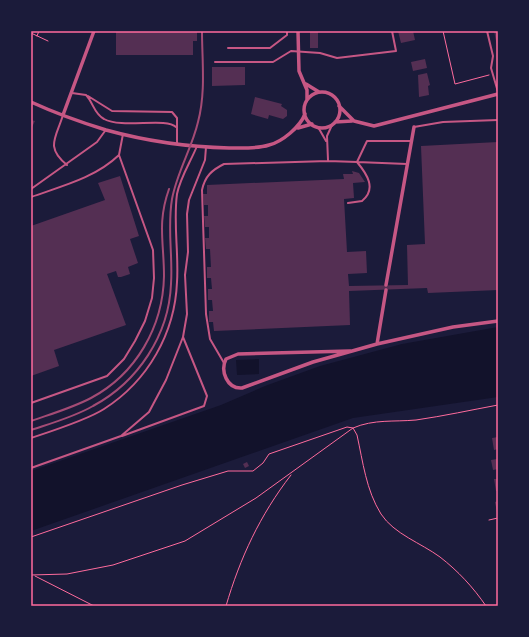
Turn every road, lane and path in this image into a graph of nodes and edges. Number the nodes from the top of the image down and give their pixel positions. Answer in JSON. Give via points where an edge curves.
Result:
{"nodes":[{"id":1,"x":32,"y":31,"type":"edge"},
{"id":2,"x":39,"y":31,"type":"edge"},
{"id":3,"x":94,"y":31,"type":"edge"},
{"id":4,"x":287,"y":31,"type":"edge"},
{"id":5,"x":298,"y":31,"type":"edge"},
{"id":6,"x":392,"y":31,"type":"edge"},
{"id":7,"x":443,"y":31,"type":"edge"},
{"id":8,"x":487,"y":31,"type":"edge"},
{"id":9,"x":31,"y":33,"type":"edge"},
{"id":10,"x":37,"y":36,"type":"junction"},
{"id":11,"x":48,"y":41,"type":"dead end"},
{"id":12,"x":228,"y":48,"type":"dead end"},
{"id":13,"x":299,"y":51,"type":"junction"},
{"id":14,"x":215,"y":62,"type":"dead end"},
{"id":15,"x":493,"y":74,"type":"junction"},
{"id":16,"x":304,"y":83,"type":"junction"},
{"id":17,"x":320,"y":92,"type":"junction"},
{"id":18,"x":498,"y":93,"type":"edge"},
{"id":19,"x":71,"y":94,"type":"junction"},
{"id":20,"x":88,"y":96,"type":"junction"},
{"id":21,"x":307,"y":101,"type":"junction"},
{"id":22,"x":31,"y":102,"type":"edge"},
{"id":23,"x":339,"y":106,"type":"junction"},
{"id":24,"x":305,"y":114,"type":"junction"},
{"id":25,"x":63,"y":115,"type":"junction"},
{"id":26,"x":498,"y":120,"type":"edge"},
{"id":27,"x":354,"y":121,"type":"junction"},
{"id":28,"x":333,"y":123,"type":"junction"},
{"id":29,"x":312,"y":124,"type":"junction"},
{"id":30,"x":318,"y":127,"type":"junction"},
{"id":31,"x":414,"y":127,"type":"joint"},
{"id":32,"x":177,"y":129,"type":"junction"},
{"id":33,"x":106,"y":130,"type":"junction"},
{"id":34,"x":293,"y":130,"type":"junction"},
{"id":35,"x":123,"y":134,"type":"junction"},
{"id":36,"x":411,"y":141,"type":"junction"},
{"id":37,"x":327,"y":142,"type":"junction"},
{"id":38,"x":177,"y":144,"type":"junction"},
{"id":39,"x":197,"y":146,"type":"junction"},
{"id":40,"x":206,"y":147,"type":"junction"},
{"id":41,"x":119,"y":155,"type":"junction"},
{"id":42,"x":328,"y":161,"type":"junction"},
{"id":43,"x":357,"y":162,"type":"junction"},
{"id":44,"x":407,"y":164,"type":"junction"},
{"id":45,"x":66,"y":165,"type":"junction"},
{"id":46,"x":31,"y":189,"type":"edge"},
{"id":47,"x":31,"y":197,"type":"edge"},
{"id":48,"x":348,"y":203,"type":"dead end"},
{"id":49,"x":386,"y":285,"type":"dead end"},
{"id":50,"x":386,"y":290,"type":"dead end"},
{"id":51,"x":498,"y":321,"type":"edge"},
{"id":52,"x":183,"y":337,"type":"junction"},
{"id":53,"x":377,"y":344,"type":"junction"},
{"id":54,"x":350,"y":351,"type":"junction"},
{"id":55,"x":224,"y":363,"type":"junction"},
{"id":56,"x":31,"y":403,"type":"edge"},
{"id":57,"x":498,"y":405,"type":"edge"},
{"id":58,"x":353,"y":428,"type":"junction"},
{"id":59,"x":121,"y":436,"type":"junction"},
{"id":60,"x":31,"y":438,"type":"edge"},
{"id":61,"x":31,"y":468,"type":"edge"},
{"id":62,"x":292,"y":473,"type":"junction"},
{"id":63,"x":498,"y":518,"type":"edge"},
{"id":64,"x":489,"y":520,"type":"dead end"},
{"id":65,"x":31,"y":537,"type":"edge"},
{"id":66,"x":31,"y":575,"type":"edge"},
{"id":67,"x":34,"y":576,"type":"junction"},
{"id":68,"x":94,"y":606,"type":"edge"},
{"id":69,"x":226,"y":606,"type":"edge"},
{"id":70,"x":486,"y":606,"type":"edge"}],
"edges":[{"from":1,"to":9,"type":"path"},
{"from":2,"to":10,"type":"path"},
{"from":3,"to":19,"type":"street"},
{"from":4,"to":12,"type":"lane","via":[[287,35],[270,48]]},
{"from":5,"to":13,"type":"street"},
{"from":6,"to":13,"type":"lane","via":[[396,51],[337,58]]},
{"from":7,"to":15,"type":"path","via":[[455,84]]},
{"from":8,"to":15,"type":"lane","via":[[493,56]]},
{"from":9,"to":10,"type":"path"},
{"from":10,"to":11,"type":"path"},
{"from":13,"to":14,"type":"lane","via":[[291,51],[273,62]]},
{"from":13,"to":16,"type":"street","via":[[299,71]]},
{"from":15,"to":18,"type":"lane"},
{"from":16,"to":17,"type":"street"},
{"from":16,"to":21,"type":"street"},
{"from":17,"to":21,"type":"street"},
{"from":17,"to":23,"type":"street","via":[[332,96]]},
{"from":18,"to":27,"type":"street","via":[[374,126]]},
{"from":19,"to":20,"type":"lane","via":[[82,93]]},
{"from":19,"to":25,"type":"street"},
{"from":20,"to":32,"type":"lane","via":[[98,114],[106,120],[125,124],[170,124]]},
{"from":20,"to":32,"type":"lane","via":[[112,111],[172,112],[177,118]]},
{"from":21,"to":24,"type":"street"},
{"from":22,"to":25,"type":"street"},
{"from":23,"to":27,"type":"street"},
{"from":23,"to":28,"type":"street","via":[[339,115]]},
{"from":24,"to":29,"type":"street"},
{"from":24,"to":34,"type":"street","via":[[301,123]]},
{"from":25,"to":33,"type":"street"},
{"from":25,"to":45,"type":"lane","via":[[53,148],[55,155]]},
{"from":26,"to":31,"type":"lane","via":[[443,122]]},
{"from":27,"to":28,"type":"street"},
{"from":28,"to":30,"type":"street"},
{"from":28,"to":37,"type":"lane"},
{"from":29,"to":30,"type":"street"},
{"from":29,"to":34,"type":"street"},
{"from":30,"to":37,"type":"lane"},
{"from":31,"to":36,"type":"street"},
{"from":32,"to":38,"type":"lane"},
{"from":33,"to":35,"type":"street"},
{"from":33,"to":45,"type":"lane","via":[[97,142]]},
{"from":34,"to":40,"type":"street","via":[[270,145]]},
{"from":35,"to":38,"type":"street"},
{"from":35,"to":41,"type":"lane"},
{"from":36,"to":43,"type":"lane","via":[[367,142]]},
{"from":36,"to":44,"type":"street"},
{"from":37,"to":42,"type":"lane"},
{"from":38,"to":39,"type":"street"},
{"from":39,"to":40,"type":"street"},
{"from":39,"to":60,"type":"lane","via":[[177,193],[175,302],[165,337],[156,356],[133,386],[104,409]]},
{"from":40,"to":52,"type":"lane","via":[[205,160],[189,200],[187,214],[187,314]]},
{"from":41,"to":47,"type":"lane","via":[[89,177]]},
{"from":41,"to":56,"type":"lane","via":[[154,250],[152,298],[145,321],[124,359],[107,376]]},
{"from":42,"to":43,"type":"lane"},
{"from":42,"to":55,"type":"lane","via":[[224,164],[215,168],[205,180],[202,207],[206,314],[210,339]]},
{"from":43,"to":44,"type":"lane"},
{"from":43,"to":48,"type":"lane","via":[[369,180],[369,193],[362,201]]},
{"from":44,"to":49,"type":"street"},
{"from":45,"to":46,"type":"lane"},
{"from":50,"to":53,"type":"street"},
{"from":51,"to":53,"type":"street","via":[[454,327]]},
{"from":52,"to":59,"type":"lane","via":[[166,380],[149,412]]},
{"from":52,"to":59,"type":"lane","via":[[207,396],[204,406]]},
{"from":53,"to":54,"type":"street"},
{"from":54,"to":55,"type":"street","via":[[238,354],[229,356]]},
{"from":54,"to":55,"type":"street","via":[[242,388],[234,388],[228,383]]},
{"from":57,"to":58,"type":"path","via":[[422,419],[377,421]]},
{"from":58,"to":62,"type":"path"},
{"from":58,"to":65,"type":"path","via":[[347,427],[269,454],[253,471],[228,472],[182,485]]},
{"from":58,"to":70,"type":"path","via":[[357,435],[370,492],[381,514],[392,526],[460,574]]},
{"from":59,"to":61,"type":"lane"},
{"from":62,"to":67,"type":"path","via":[[185,541],[113,565],[67,574]]},
{"from":62,"to":69,"type":"path","via":[[260,519]]},
{"from":63,"to":64,"type":"path"},
{"from":66,"to":67,"type":"path"},
{"from":67,"to":68,"type":"path"}]}
